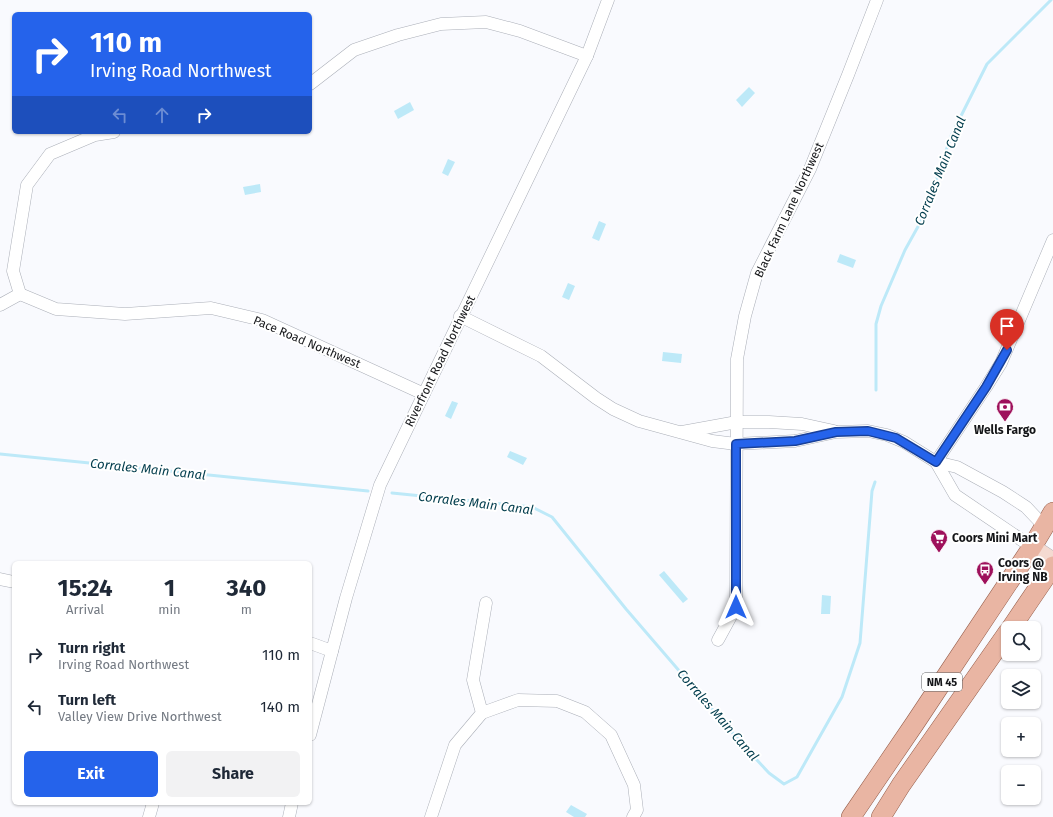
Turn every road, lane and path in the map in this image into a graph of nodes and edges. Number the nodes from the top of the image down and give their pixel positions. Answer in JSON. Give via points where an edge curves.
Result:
{"nodes":[{"id":1,"x":608,"y":0,"type":"edge"},
{"id":2,"x":877,"y":0,"type":"edge"},
{"id":3,"x":587,"y":56,"type":"junction"},
{"id":4,"x":312,"y":82,"type":"edge"},
{"id":5,"x":101,"y":134,"type":"edge"},
{"id":6,"x":1053,"y":240,"type":"edge"},
{"id":7,"x":20,"y":294,"type":"junction"},
{"id":8,"x":0,"y":305,"type":"edge"},
{"id":9,"x":460,"y":316,"type":"junction"},
{"id":10,"x":424,"y":394,"type":"junction"},
{"id":11,"x":737,"y":422,"type":"junction"},
{"id":12,"x":679,"y":432,"type":"junction"},
{"id":13,"x":836,"y":432,"type":"junction"},
{"id":14,"x":736,"y":444,"type":"junction"},
{"id":15,"x":936,"y":462,"type":"junction"},
{"id":16,"x":1050,"y":523,"type":"edge"},
{"id":17,"x":1032,"y":547,"type":"junction"},
{"id":18,"x":1053,"y":561,"type":"edge"},
{"id":19,"x":1053,"y":566,"type":"edge"},
{"id":20,"x":0,"y":579,"type":"edge"},
{"id":21,"x":12,"y":582,"type":"edge"},
{"id":22,"x":486,"y":603,"type":"dead end"},
{"id":23,"x":1016,"y":621,"type":"edge"},
{"id":24,"x":718,"y":640,"type":"dead end"},
{"id":25,"x":1001,"y":642,"type":"edge"},
{"id":26,"x":312,"y":644,"type":"edge"},
{"id":27,"x":332,"y":651,"type":"junction"},
{"id":28,"x":482,"y":713,"type":"junction"},
{"id":29,"x":312,"y":727,"type":"edge"},
{"id":30,"x":890,"y":761,"type":"junction"},
{"id":31,"x":152,"y":805,"type":"edge"},
{"id":32,"x":292,"y":805,"type":"edge"},
{"id":33,"x":149,"y":817,"type":"edge"},
{"id":34,"x":289,"y":817,"type":"edge"},
{"id":35,"x":431,"y":817,"type":"edge"},
{"id":36,"x":633,"y":817,"type":"edge"},
{"id":37,"x":851,"y":817,"type":"edge"},
{"id":38,"x":869,"y":817,"type":"edge"},
{"id":39,"x":881,"y":817,"type":"edge"}],
"edges":[{"from":1,"to":3,"type":"street","name":"Riverfront Road Northwest"},
{"from":2,"to":11,"type":"street","name":"Black Farm Lane Northwest","via":[[810,169],[757,273],[737,359]]},
{"from":3,"to":4,"type":"street","via":[[520,31],[486,22],[441,24],[354,50]]},
{"from":3,"to":9,"type":"street","name":"Riverfront Road Northwest"},
{"from":5,"to":7,"type":"street","via":[[50,154],[27,185],[13,271]]},
{"from":6,"to":15,"type":"street","via":[[1001,363]]},
{"from":7,"to":8,"type":"street"},
{"from":7,"to":10,"type":"street","name":"Pace Road Northwest","via":[[56,309],[125,314],[211,308],[255,318]]},
{"from":9,"to":10,"type":"street","name":"Riverfront Road Northwest"},
{"from":9,"to":12,"type":"street","via":[[541,356],[613,409],[639,422]]},
{"from":10,"to":27,"type":"street","name":"Riverfront Road Northwest","via":[[380,485]]},
{"from":11,"to":12,"type":"street"},
{"from":11,"to":13,"type":"street","via":[[802,424]]},
{"from":11,"to":14,"type":"street","name":"Black Farm Lane Northwest"},
{"from":12,"to":14,"type":"street","via":[[712,441]]},
{"from":13,"to":14,"type":"street","via":[[795,441]]},
{"from":13,"to":15,"type":"street","via":[[868,431],[887,435],[904,442]]},
{"from":14,"to":24,"type":"street","name":"Black Farm Lane Northwest","via":[[736,607]]},
{"from":15,"to":16,"type":"street","via":[[957,467],[1003,492]]},
{"from":15,"to":17,"type":"street","via":[[955,495]]},
{"from":16,"to":17,"type":"main road","number":"NM 45"},
{"from":17,"to":18,"type":"street"},
{"from":17,"to":30,"type":"main road","number":"NM 45"},
{"from":19,"to":23,"type":"main road"},
{"from":20,"to":21,"type":"street"},
{"from":22,"to":28,"type":"street","via":[[473,680]]},
{"from":25,"to":39,"type":"main road","number":"NM 45"},
{"from":26,"to":27,"type":"street"},
{"from":27,"to":29,"type":"street","name":"Riverfront Road Northwest"},
{"from":28,"to":35,"type":"street","via":[[455,745]]},
{"from":28,"to":36,"type":"street","via":[[518,700],[557,701],[585,712],[611,735],[634,785],[637,810]]},
{"from":30,"to":37,"type":"main road","number":"NM 45"},
{"from":30,"to":38,"type":"main road","via":[[880,798]]},
{"from":31,"to":33,"type":"street"},
{"from":32,"to":34,"type":"street"}]}
